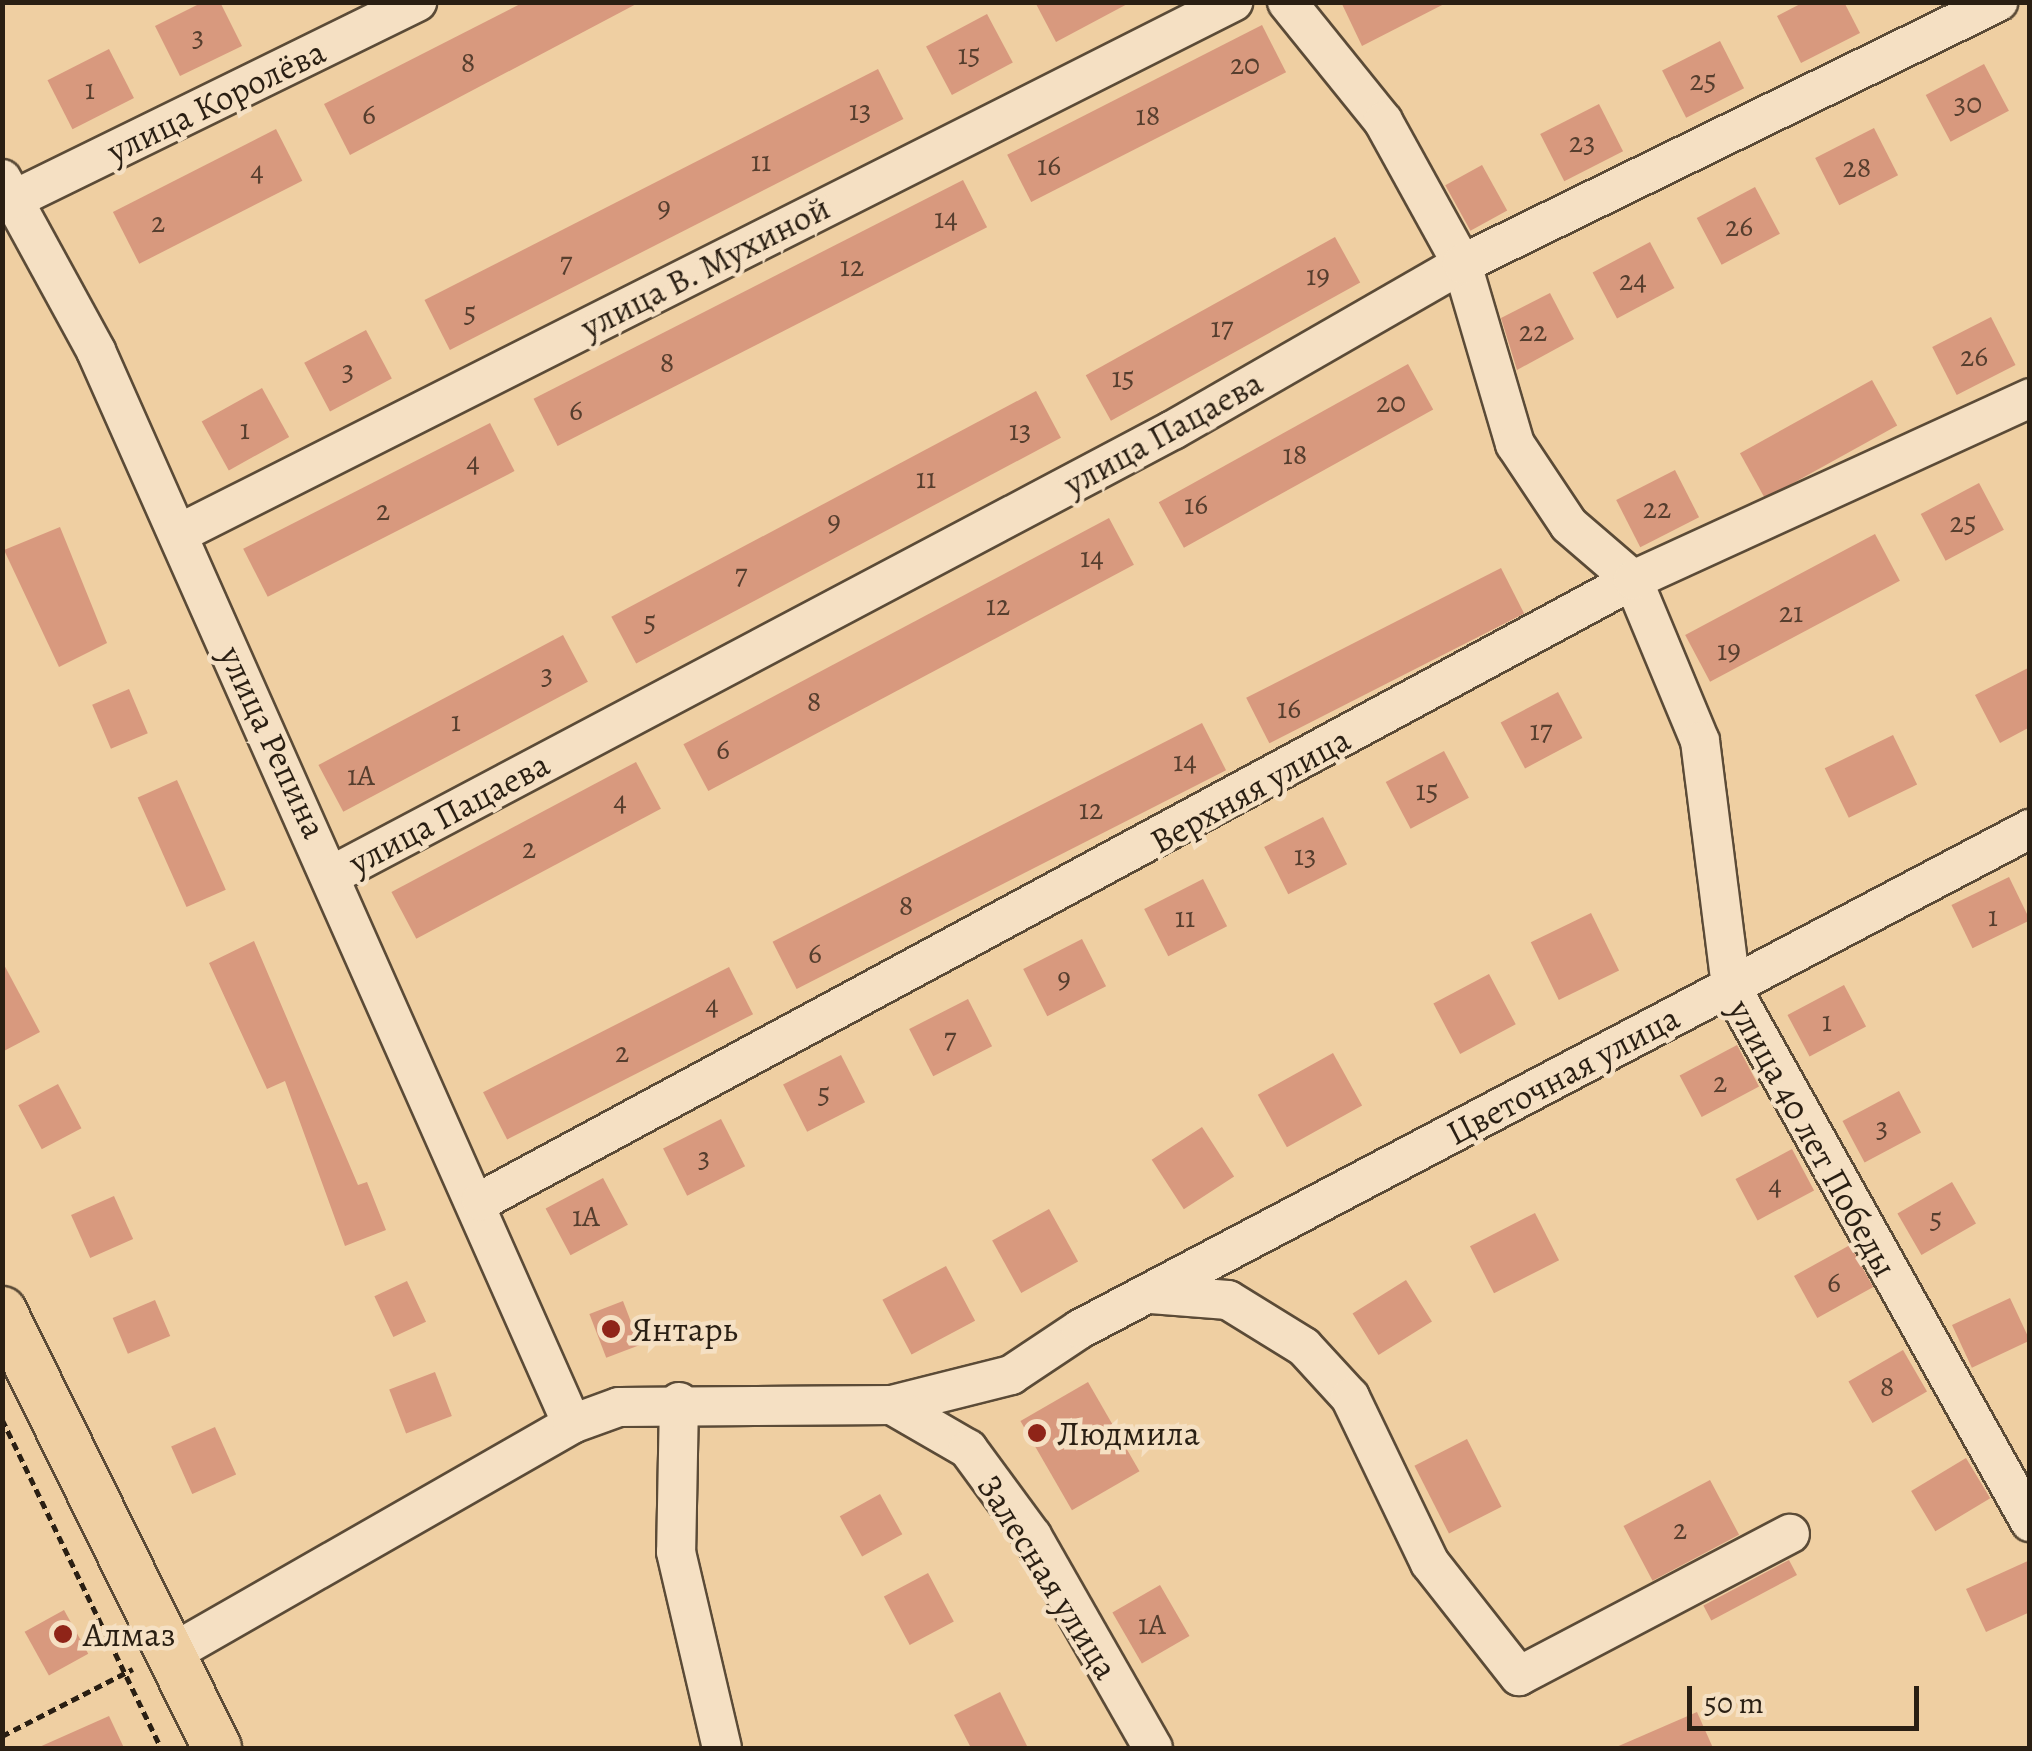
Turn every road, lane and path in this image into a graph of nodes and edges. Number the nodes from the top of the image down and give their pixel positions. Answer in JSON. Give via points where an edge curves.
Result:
{"nodes":[{"id":1,"x":417,"y":2,"type":"edge"},
{"id":2,"x":1233,"y":2,"type":"edge"},
{"id":3,"x":1286,"y":2,"type":"edge"},
{"id":4,"x":1998,"y":2,"type":"edge"},
{"id":5,"x":9,"y":189,"type":"edge"},
{"id":6,"x":1462,"y":264,"type":"junction"},
{"id":7,"x":2030,"y":398,"type":"edge"},
{"id":8,"x":178,"y":534,"type":"junction"},
{"id":9,"x":1633,"y":580,"type":"junction"},
{"id":10,"x":2029,"y":832,"type":"edge"},
{"id":11,"x":334,"y":874,"type":"junction"},
{"id":12,"x":1731,"y":987,"type":"junction"},
{"id":13,"x":480,"y":1201,"type":"junction"},
{"id":14,"x":1151,"y":1294,"type":"junction"},
{"id":15,"x":2,"y":1311,"type":"edge"},
{"id":16,"x":680,"y":1402,"type":"junction"},
{"id":17,"x":892,"y":1405,"type":"junction"},
{"id":18,"x":2,"y":1419,"type":"edge"},
{"id":19,"x":572,"y":1424,"type":"junction"},
{"id":20,"x":2030,"y":1522,"type":"edge"},
{"id":21,"x":1790,"y":1534,"type":"dead end"},
{"id":22,"x":174,"y":1652,"type":"junction"},
{"id":23,"x":121,"y":1674,"type":"junction"},
{"id":24,"x":2,"y":1736,"type":"edge"},
{"id":25,"x":161,"y":1748,"type":"edge"},
{"id":26,"x":217,"y":1748,"type":"edge"},
{"id":27,"x":722,"y":1748,"type":"edge"},
{"id":28,"x":1153,"y":1748,"type":"edge"}],
"edges":[{"from":1,"to":5,"type":"street","name":"улица Королёва"},
{"from":2,"to":8,"type":"street","name":"улица В. Мухиной"},
{"from":3,"to":6,"type":"street","name":"улица 40 лет Победы","via":[[1384,121]]},
{"from":4,"to":6,"type":"street","name":"улица Пацаева"},
{"from":5,"to":8,"type":"street","name":"улица Репина"},
{"from":6,"to":9,"type":"street","name":"улица 40 лет Победы","via":[[1514,444],[1569,525]]},
{"from":6,"to":11,"type":"street","name":"улица Пацаева","via":[[1173,430]]},
{"from":7,"to":9,"type":"street","name":"Верхняя улица"},
{"from":8,"to":11,"type":"street","name":"улица Репина"},
{"from":9,"to":12,"type":"street","name":"улица 40 лет Победы","via":[[1700,742]]},
{"from":9,"to":13,"type":"street","name":"Верхняя улица"},
{"from":10,"to":12,"type":"street","name":"Цветочная улица"},
{"from":11,"to":13,"type":"street","name":"улица Репина"},
{"from":12,"to":14,"type":"street","name":"Цветочная улица"},
{"from":12,"to":20,"type":"street","name":"улица 40 лет Победы"},
{"from":13,"to":19,"type":"street","name":"улица Репина"},
{"from":14,"to":17,"type":"street","name":"Цветочная улица","via":[[1010,1375]]},
{"from":14,"to":21,"type":"street","via":[[1228,1300],[1304,1347],[1350,1398],[1430,1562],[1520,1676]]},
{"from":15,"to":22,"type":"main road"},
{"from":16,"to":17,"type":"street","name":"Залесная улица"},
{"from":16,"to":19,"type":"street","name":"Залесная улица"},
{"from":16,"to":27,"type":"street","via":[[676,1552]]},
{"from":17,"to":28,"type":"street","name":"Залесная улица","via":[[968,1449],[1032,1536]]},
{"from":18,"to":23,"type":"path"},
{"from":19,"to":22,"type":"street","name":"Залесная улица"},
{"from":22,"to":23,"type":"path"},
{"from":22,"to":26,"type":"main road"},
{"from":23,"to":24,"type":"path"},
{"from":23,"to":25,"type":"path"}]}
